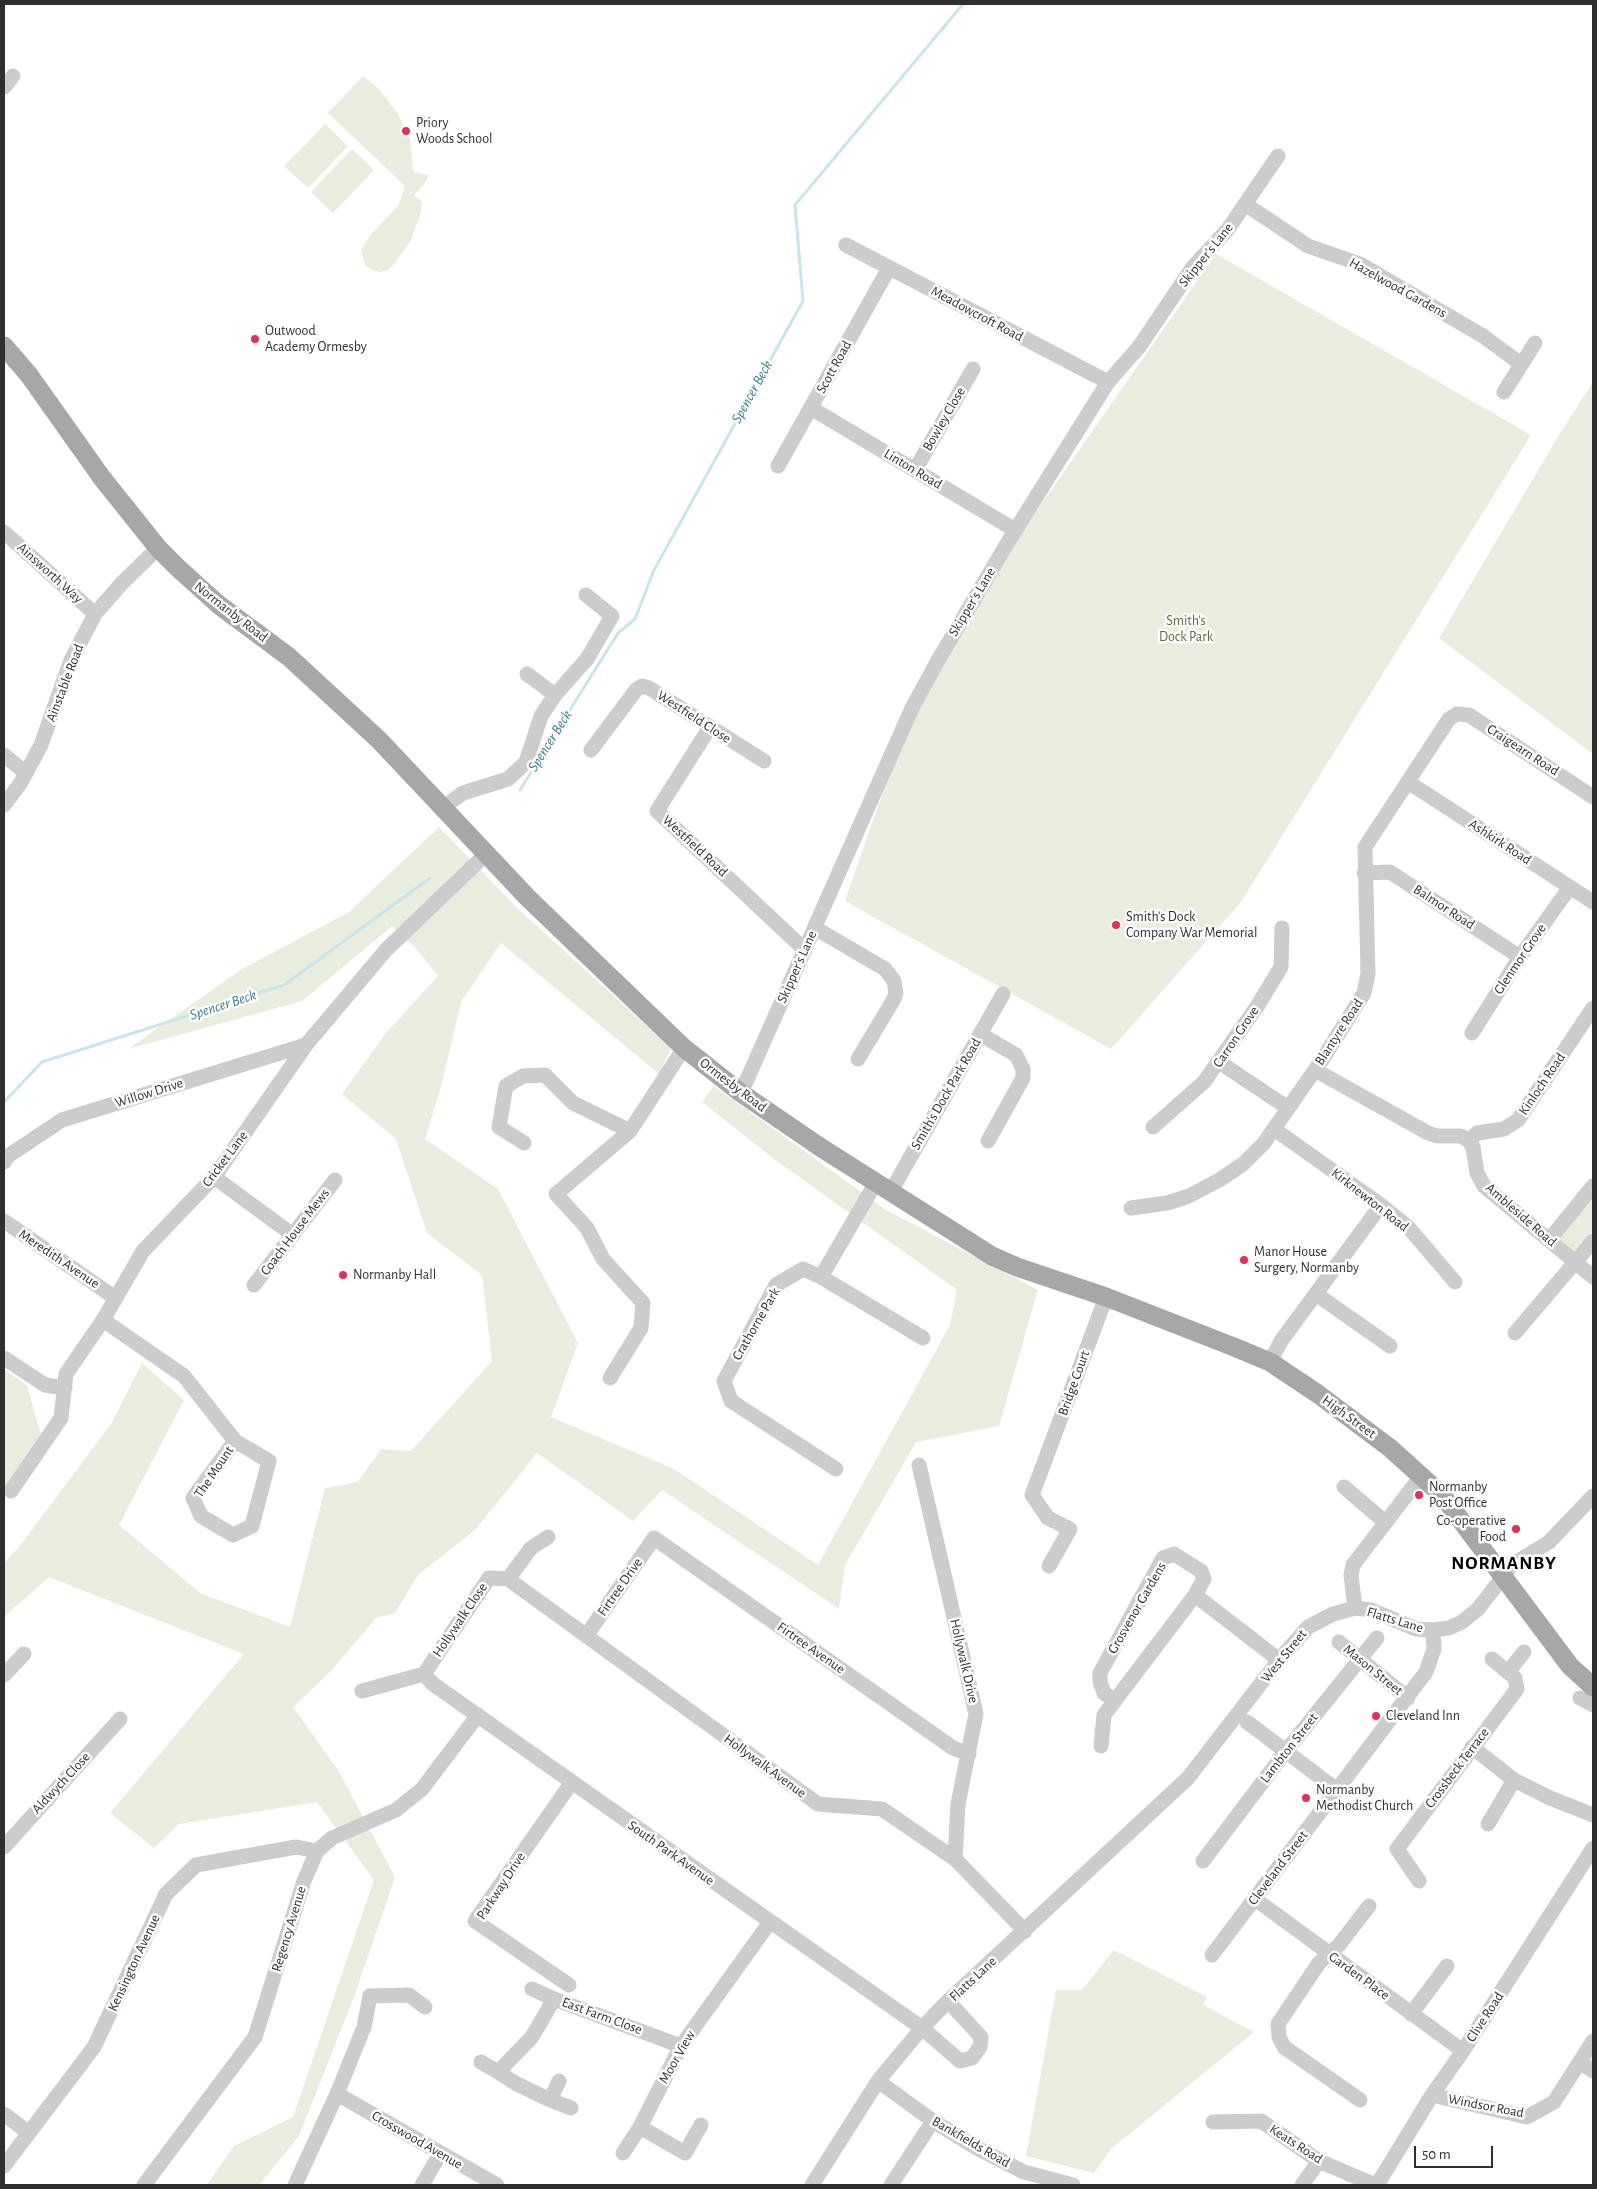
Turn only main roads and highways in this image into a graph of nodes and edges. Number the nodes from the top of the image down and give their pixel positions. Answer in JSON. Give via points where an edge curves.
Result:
{"nodes":[{"id":1,"x":4,"y":346,"type":"edge"},
{"id":2,"x":486,"y":854,"type":"joint"},
{"id":3,"x":1017,"y":1267,"type":"joint"},
{"id":4,"x":1589,"y":1697,"type":"edge"}],
"edges":[{"from":1,"to":2,"type":"main road","name":"Normanby Road","via":[[158,548],[198,587],[289,657],[379,740]]},
{"from":2,"to":3,"type":"main road","name":"Ormesby Road","via":[[684,1048],[742,1093],[883,1188],[965,1241]]},
{"from":3,"to":4,"type":"main road","name":"High Street","via":[[1106,1297],[1270,1362],[1390,1448],[1422,1475],[1460,1516],[1570,1666]]}]}
